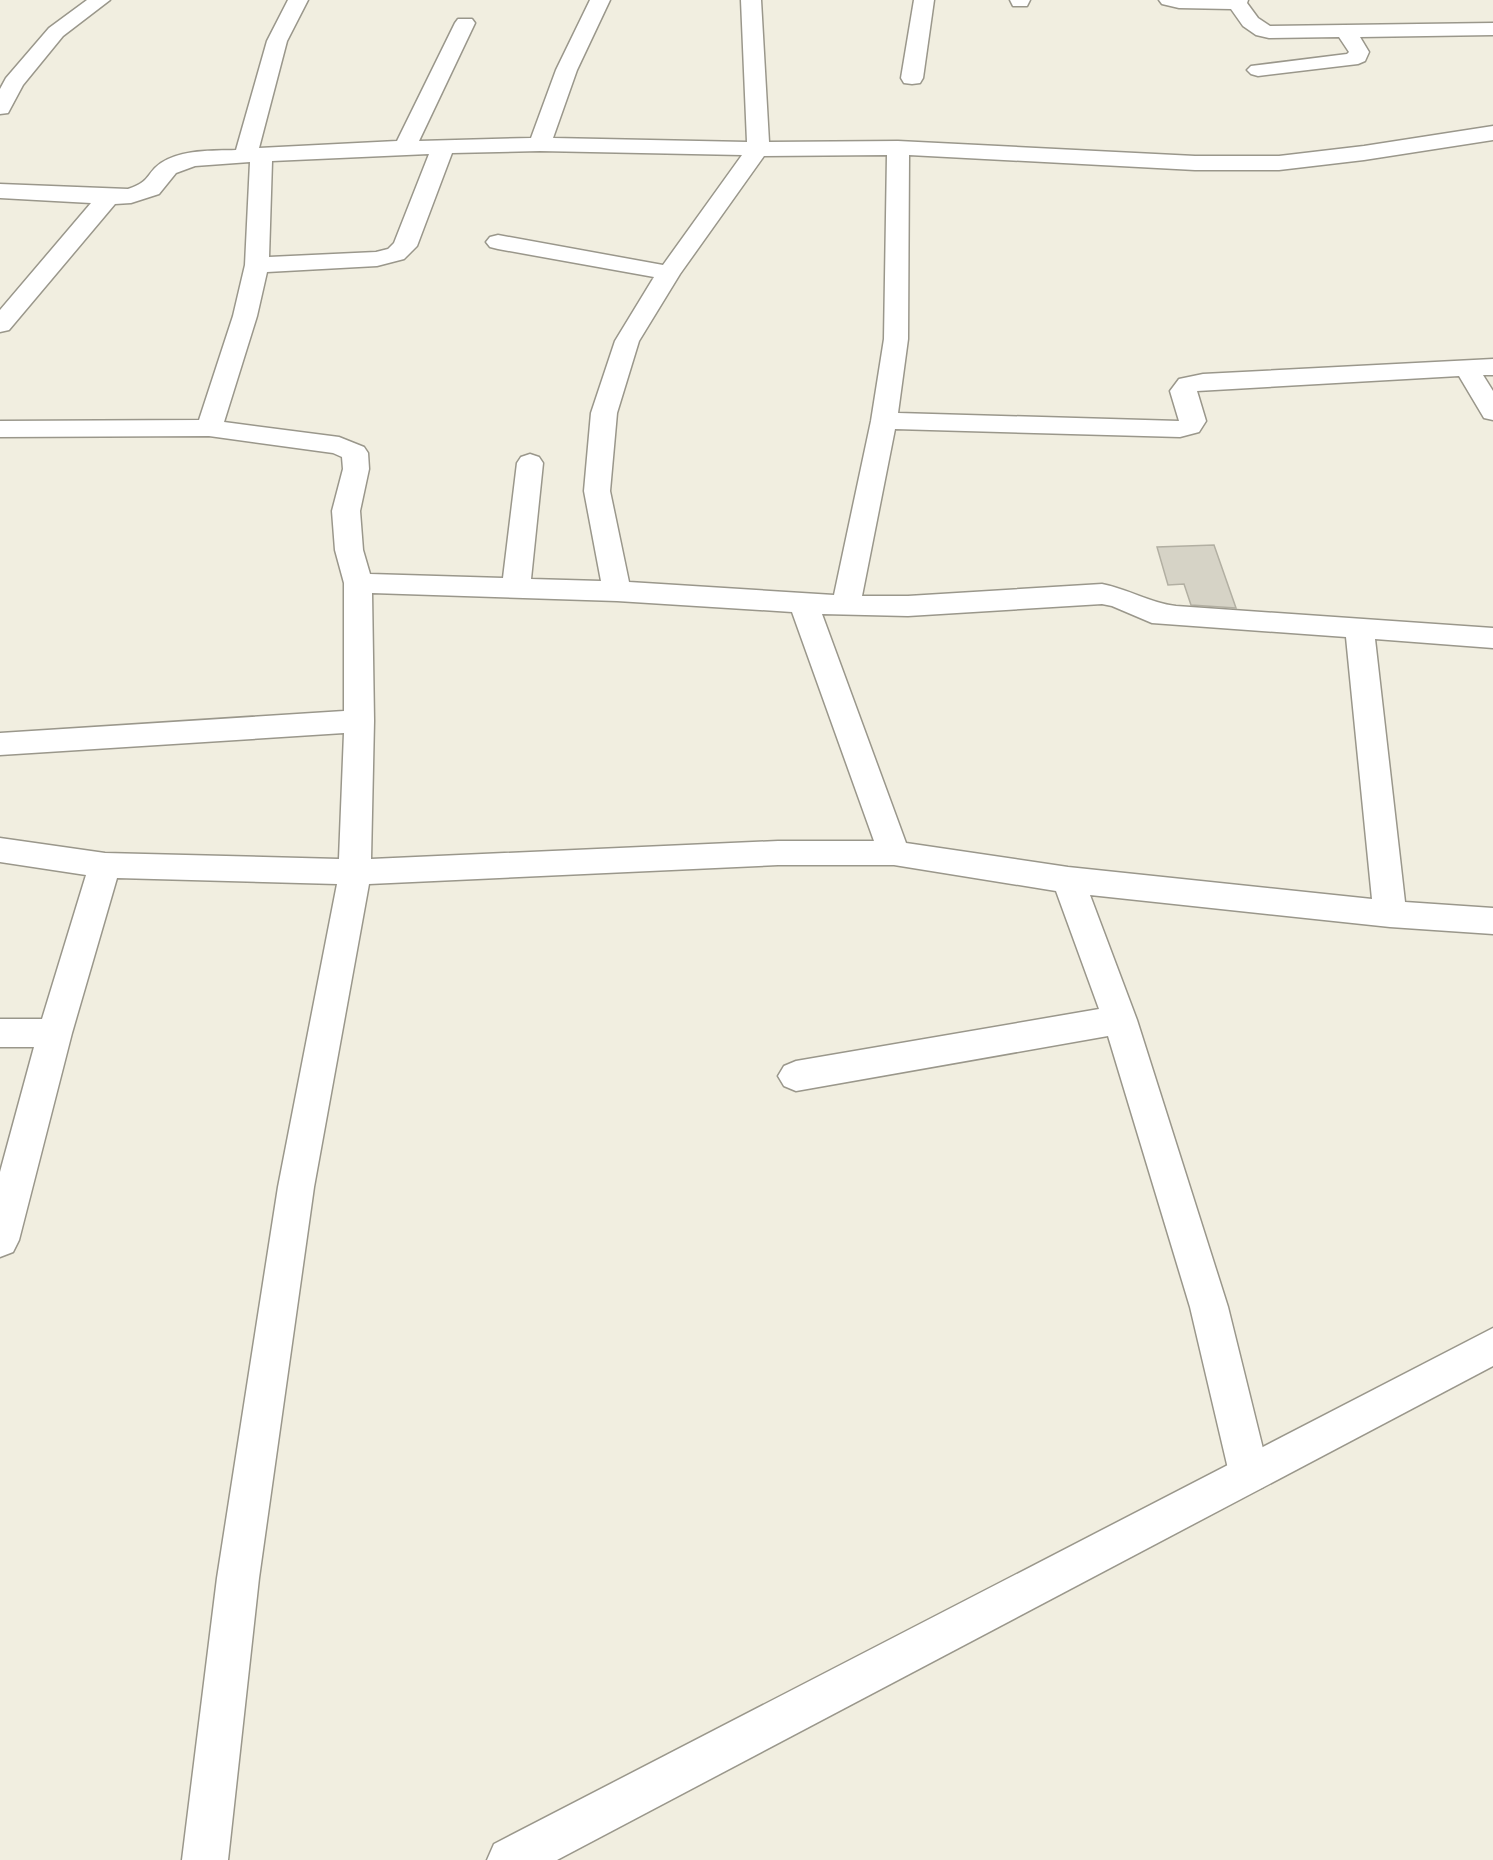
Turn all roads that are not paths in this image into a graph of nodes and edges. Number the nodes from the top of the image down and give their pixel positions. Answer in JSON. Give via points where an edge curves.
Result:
{"nodes":[{"id":1,"x":100,"y":0,"type":"edge"},
{"id":2,"x":298,"y":0,"type":"edge"},
{"id":3,"x":600,"y":0,"type":"edge"},
{"id":4,"x":751,"y":0,"type":"edge"},
{"id":5,"x":924,"y":0,"type":"edge"},
{"id":6,"x":1169,"y":0,"type":"edge"},
{"id":7,"x":1238,"y":2,"type":"edge"},
{"id":8,"x":465,"y":23,"type":"dead end"},
{"id":9,"x":1493,"y":29,"type":"edge"},
{"id":10,"x":1345,"y":30,"type":"junction"},
{"id":11,"x":1258,"y":70,"type":"dead end"},
{"id":12,"x":912,"y":78,"type":"dead end"},
{"id":13,"x":0,"y":108,"type":"edge"},
{"id":14,"x":1493,"y":133,"type":"edge"},
{"id":15,"x":540,"y":144,"type":"junction"},
{"id":16,"x":443,"y":147,"type":"junction"},
{"id":17,"x":405,"y":148,"type":"junction"},
{"id":18,"x":898,"y":148,"type":"junction"},
{"id":19,"x":758,"y":149,"type":"junction"},
{"id":20,"x":253,"y":154,"type":"junction"},
{"id":21,"x":0,"y":191,"type":"edge"},
{"id":22,"x":108,"y":197,"type":"junction"},
{"id":23,"x":498,"y":242,"type":"dead end"},
{"id":24,"x":257,"y":265,"type":"junction"},
{"id":25,"x":669,"y":273,"type":"junction"},
{"id":26,"x":0,"y":325,"type":"edge"},
{"id":27,"x":1493,"y":367,"type":"edge"},
{"id":28,"x":1466,"y":368,"type":"junction"},
{"id":29,"x":1493,"y":412,"type":"edge"},
{"id":30,"x":884,"y":421,"type":"junction"},
{"id":31,"x":209,"y":428,"type":"junction"},
{"id":32,"x":0,"y":429,"type":"edge"},
{"id":33,"x":530,"y":463,"type":"dead end"},
{"id":34,"x":358,"y":584,"type":"junction"},
{"id":35,"x":516,"y":587,"type":"junction"},
{"id":36,"x":617,"y":591,"type":"junction"},
{"id":37,"x":803,"y":602,"type":"junction"},
{"id":38,"x":846,"y":606,"type":"junction"},
{"id":39,"x":1359,"y":628,"type":"junction"},
{"id":40,"x":1493,"y":638,"type":"edge"},
{"id":41,"x":359,"y":721,"type":"junction"},
{"id":42,"x":0,"y":744,"type":"edge"},
{"id":43,"x":0,"y":850,"type":"edge"},
{"id":44,"x":894,"y":853,"type":"junction"},
{"id":45,"x":105,"y":865,"type":"junction"},
{"id":46,"x":355,"y":872,"type":"junction"},
{"id":47,"x":1068,"y":880,"type":"junction"},
{"id":48,"x":1390,"y":914,"type":"junction"},
{"id":49,"x":1493,"y":921,"type":"edge"},
{"id":50,"x":1120,"y":1020,"type":"junction"},
{"id":51,"x":0,"y":1033,"type":"edge"},
{"id":52,"x":55,"y":1033,"type":"junction"},
{"id":53,"x":796,"y":1076,"type":"dead end"},
{"id":54,"x":0,"y":1240,"type":"edge"},
{"id":55,"x":1493,"y":1346,"type":"edge"},
{"id":56,"x":1249,"y":1473,"type":"junction"},
{"id":57,"x":205,"y":1860,"type":"edge"},
{"id":58,"x":510,"y":1860,"type":"edge"}],
"edges":[{"from":1,"to":13,"type":"street","via":[[56,32],[14,83]]},
{"from":2,"to":20,"type":"street","via":[[277,40]]},
{"from":3,"to":15,"type":"street","via":[[556,92]]},
{"from":4,"to":19,"type":"street"},
{"from":5,"to":12,"type":"street"},
{"from":6,"to":7,"type":"street"},
{"from":7,"to":10,"type":"street","via":[[1252,26],[1259,30]]},
{"from":8,"to":17,"type":"street"},
{"from":9,"to":10,"type":"street"},
{"from":10,"to":11,"type":"street","via":[[1359,52],[1352,60]]},
{"from":14,"to":18,"type":"street","via":[[1279,163],[1195,163]]},
{"from":15,"to":16,"type":"street"},
{"from":15,"to":19,"type":"street"},
{"from":16,"to":17,"type":"street"},
{"from":16,"to":24,"type":"street","via":[[405,246],[396,254],[377,259]]},
{"from":17,"to":20,"type":"street"},
{"from":18,"to":19,"type":"street"},
{"from":18,"to":30,"type":"street","via":[[896,339]]},
{"from":19,"to":25,"type":"street"},
{"from":20,"to":22,"type":"street","via":[[178,162],[151,189],[131,196]]},
{"from":20,"to":24,"type":"street"},
{"from":21,"to":22,"type":"street"},
{"from":22,"to":26,"type":"street"},
{"from":23,"to":25,"type":"street"},
{"from":24,"to":31,"type":"street"},
{"from":25,"to":36,"type":"street","via":[[627,341],[604,413],[597,491]]},
{"from":27,"to":28,"type":"street"},
{"from":28,"to":29,"type":"street"},
{"from":28,"to":30,"type":"street","via":[[1188,385],[1183,391],[1194,421],[1180,429]]},
{"from":30,"to":38,"type":"street"},
{"from":31,"to":32,"type":"street"},
{"from":31,"to":34,"type":"street","via":[[339,445],[355,453],[356,469],[346,511],[349,550]]},
{"from":33,"to":35,"type":"street"},
{"from":34,"to":35,"type":"street"},
{"from":34,"to":41,"type":"street"},
{"from":35,"to":36,"type":"street"},
{"from":36,"to":37,"type":"street"},
{"from":37,"to":38,"type":"street"},
{"from":37,"to":44,"type":"street"},
{"from":38,"to":39,"type":"street","via":[[1102,594],[1119,597],[1152,613]]},
{"from":39,"to":40,"type":"street"},
{"from":39,"to":48,"type":"street"},
{"from":41,"to":42,"type":"street"},
{"from":41,"to":46,"type":"street"},
{"from":43,"to":45,"type":"street"},
{"from":44,"to":46,"type":"street","via":[[778,853]]},
{"from":44,"to":47,"type":"street"},
{"from":45,"to":46,"type":"street"},
{"from":45,"to":52,"type":"street"},
{"from":46,"to":57,"type":"street","via":[[291,1223],[238,1578]]},
{"from":47,"to":48,"type":"street"},
{"from":47,"to":50,"type":"street"},
{"from":48,"to":49,"type":"street"},
{"from":50,"to":53,"type":"street"},
{"from":50,"to":56,"type":"street","via":[[1209,1306]]},
{"from":51,"to":52,"type":"street"},
{"from":52,"to":54,"type":"street"},
{"from":55,"to":56,"type":"street"},
{"from":56,"to":58,"type":"street"}]}
